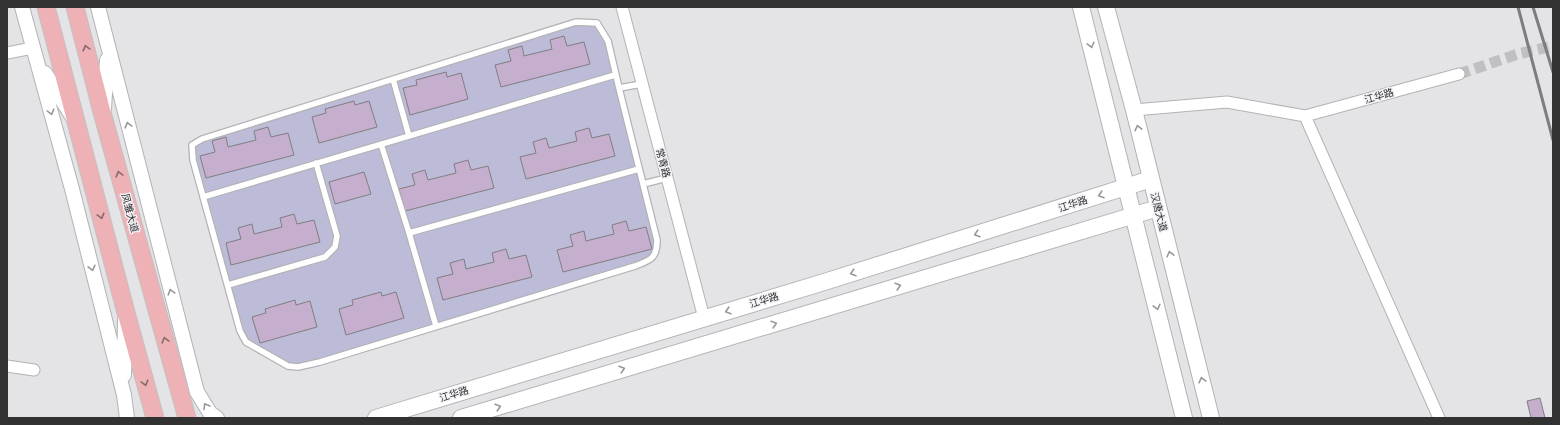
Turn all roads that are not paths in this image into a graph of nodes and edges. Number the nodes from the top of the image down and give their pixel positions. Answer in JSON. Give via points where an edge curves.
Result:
{"nodes":[{"id":1,"x":22,"y":7,"type":"edge"},
{"id":2,"x":46,"y":7,"type":"edge"},
{"id":3,"x":75,"y":7,"type":"edge"},
{"id":4,"x":98,"y":7,"type":"edge"},
{"id":5,"x":622,"y":7,"type":"edge"},
{"id":6,"x":1081,"y":7,"type":"edge"},
{"id":7,"x":1106,"y":7,"type":"edge"},
{"id":8,"x":108,"y":48,"type":"junction"},
{"id":9,"x":7,"y":53,"type":"edge"},
{"id":10,"x":35,"y":54,"type":"junction"},
{"id":11,"x":1459,"y":74,"type":"tunnel mouth"},
{"id":12,"x":615,"y":75,"type":"junction"},
{"id":13,"x":393,"y":79,"type":"junction"},
{"id":14,"x":642,"y":84,"type":"junction"},
{"id":15,"x":619,"y":88,"type":"junction"},
{"id":16,"x":1134,"y":110,"type":"junction"},
{"id":17,"x":103,"y":116,"type":"junction"},
{"id":18,"x":1305,"y":116,"type":"junction"},
{"id":19,"x":77,"y":124,"type":"junction"},
{"id":20,"x":409,"y":136,"type":"junction"},
{"id":21,"x":381,"y":144,"type":"junction"},
{"id":22,"x":316,"y":163,"type":"junction"},
{"id":23,"x":639,"y":169,"type":"junction"},
{"id":24,"x":667,"y":178,"type":"junction"},
{"id":25,"x":1151,"y":179,"type":"junction"},
{"id":26,"x":643,"y":184,"type":"junction"},
{"id":27,"x":1127,"y":187,"type":"junction"},
{"id":28,"x":203,"y":197,"type":"junction"},
{"id":29,"x":1158,"y":208,"type":"junction"},
{"id":30,"x":1134,"y":216,"type":"junction"},
{"id":31,"x":409,"y":233,"type":"junction"},
{"id":32,"x":228,"y":285,"type":"junction"},
{"id":33,"x":125,"y":309,"type":"junction"},
{"id":34,"x":704,"y":318,"type":"junction"},
{"id":35,"x":436,"y":326,"type":"junction"},
{"id":36,"x":185,"y":343,"type":"junction"},
{"id":37,"x":7,"y":366,"type":"edge"},
{"id":38,"x":34,"y":370,"type":"dead end"},
{"id":39,"x":178,"y":385,"type":"junction"},
{"id":40,"x":124,"y":395,"type":"junction"},
{"id":41,"x":127,"y":418,"type":"edge"},
{"id":42,"x":155,"y":418,"type":"edge"},
{"id":43,"x":187,"y":418,"type":"edge"},
{"id":44,"x":217,"y":418,"type":"edge"},
{"id":45,"x":376,"y":418,"type":"edge"},
{"id":46,"x":461,"y":418,"type":"edge"},
{"id":47,"x":1184,"y":418,"type":"edge"},
{"id":48,"x":1211,"y":418,"type":"edge"},
{"id":49,"x":1439,"y":418,"type":"edge"}],
"edges":[{"from":1,"to":10,"type":"street"},
{"from":2,"to":19,"type":"main road"},
{"from":17,"to":3,"type":"main road","name":"凤雏大道","one_way":true},
{"from":4,"to":8,"type":"street"},
{"from":5,"to":14,"type":"street","name":"常青路"},
{"from":6,"to":27,"type":"main road","one_way":true},
{"from":7,"to":16,"type":"main road","name":"汉唐大道"},
{"from":8,"to":17,"type":"street"},
{"from":36,"to":8,"type":"street","one_way":true},
{"from":9,"to":10,"type":"street"},
{"from":10,"to":19,"type":"street"},
{"from":10,"to":40,"type":"street","one_way":true},
{"from":11,"to":18,"type":"street","name":"江华路"},
{"from":12,"to":13,"type":"lane","via":[[608,41],[597,23],[576,22]]},
{"from":12,"to":15,"type":"lane"},
{"from":12,"to":20,"type":"lane"},
{"from":13,"to":20,"type":"lane"},
{"from":13,"to":28,"type":"lane","via":[[202,139],[192,145],[193,160]]},
{"from":14,"to":15,"type":"lane"},
{"from":14,"to":24,"type":"street","name":"常青路"},
{"from":15,"to":23,"type":"lane"},
{"from":16,"to":18,"type":"street","name":"江华路","via":[[1227,102]]},
{"from":25,"to":16,"type":"main road","name":"汉唐大道","one_way":true},
{"from":39,"to":17,"type":"main road","name":"凤雏大道","one_way":true},
{"from":18,"to":49,"type":"street"},
{"from":19,"to":33,"type":"main road","one_way":true},
{"from":20,"to":21,"type":"lane"},
{"from":21,"to":22,"type":"lane"},
{"from":21,"to":31,"type":"lane"},
{"from":22,"to":28,"type":"lane"},
{"from":22,"to":32,"type":"lane","via":[[337,236],[336,247],[325,258]]},
{"from":23,"to":26,"type":"lane"},
{"from":23,"to":31,"type":"lane"},
{"from":24,"to":26,"type":"lane"},
{"from":24,"to":34,"type":"street","name":"常青路"},
{"from":25,"to":27,"type":"main road","name":"江华路"},
{"from":25,"to":29,"type":"main road","name":"汉唐大道"},
{"from":26,"to":35,"type":"lane","via":[[657,240],[657,251],[649,260]]},
{"from":27,"to":30,"type":"main road"},
{"from":27,"to":34,"type":"main road","name":"江华路","one_way":true},
{"from":28,"to":32,"type":"lane"},
{"from":29,"to":30,"type":"main road"},
{"from":48,"to":29,"type":"main road","name":"汉唐大道","one_way":true},
{"from":46,"to":30,"type":"main road","one_way":true},
{"from":30,"to":47,"type":"main road","one_way":true},
{"from":31,"to":35,"type":"lane"},
{"from":32,"to":35,"type":"lane","via":[[240,331],[246,342],[288,366],[298,367],[320,362]]},
{"from":33,"to":40,"type":"street"},
{"from":33,"to":42,"type":"main road","one_way":true},
{"from":34,"to":45,"type":"main road","name":"江华路"},
{"from":36,"to":39,"type":"street"},
{"from":44,"to":36,"type":"street","one_way":true,"via":[[210,413],[197,392]]},
{"from":37,"to":38,"type":"street"},
{"from":39,"to":43,"type":"main road","name":"凤雏大道"},
{"from":40,"to":41,"type":"street"}]}
